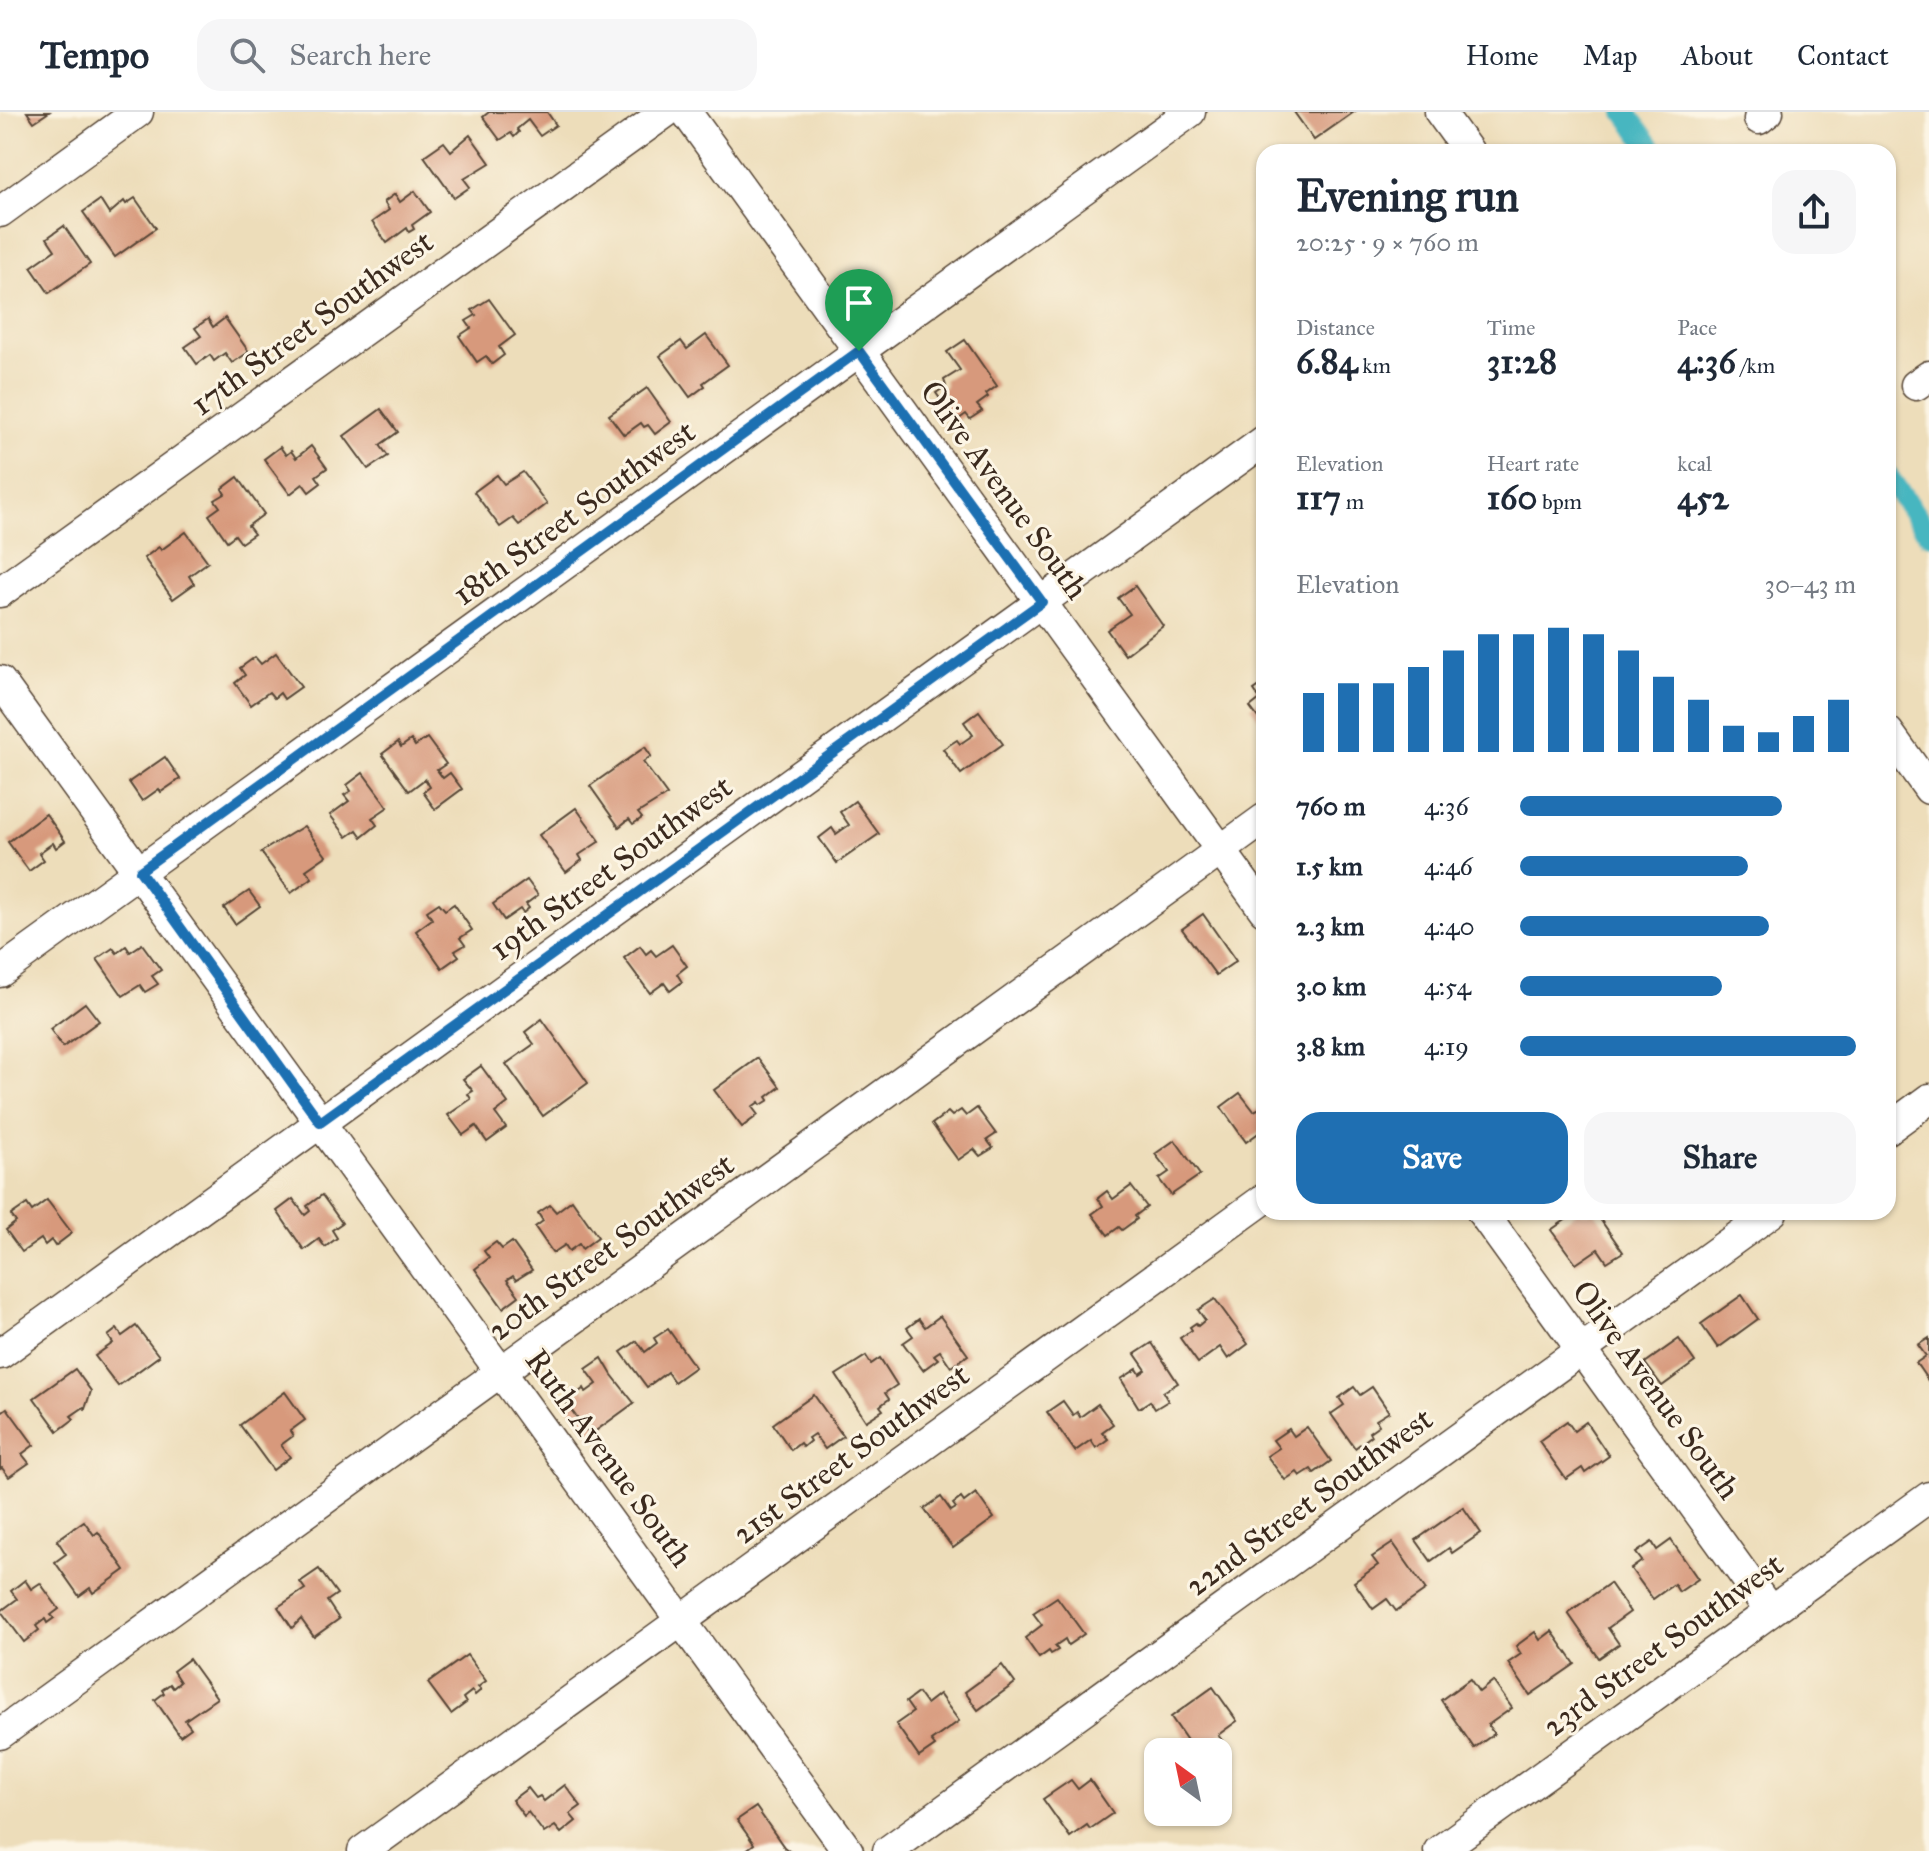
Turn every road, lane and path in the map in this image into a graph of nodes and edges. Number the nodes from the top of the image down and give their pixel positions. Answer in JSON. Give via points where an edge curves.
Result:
{"nodes":[{"id":1,"x":138,"y":112,"type":"edge"},
{"id":2,"x":666,"y":112,"type":"edge"},
{"id":3,"x":686,"y":112,"type":"edge"},
{"id":4,"x":1190,"y":112,"type":"edge"},
{"id":5,"x":1440,"y":112,"type":"edge"},
{"id":6,"x":1463,"y":144,"type":"edge"},
{"id":7,"x":5,"y":199,"type":"edge"},
{"id":8,"x":859,"y":351,"type":"junction"},
{"id":9,"x":1256,"y":447,"type":"edge"},
{"id":10,"x":0,"y":592,"type":"edge"},
{"id":11,"x":1042,"y":602,"type":"junction"},
{"id":12,"x":0,"y":681,"type":"edge"},
{"id":13,"x":1896,"y":747,"type":"edge"},
{"id":14,"x":1929,"y":789,"type":"edge"},
{"id":15,"x":1256,"y":825,"type":"edge"},
{"id":16,"x":1220,"y":850,"type":"junction"},
{"id":17,"x":140,"y":871,"type":"junction"},
{"id":18,"x":1256,"y":899,"type":"edge"},
{"id":19,"x":0,"y":972,"type":"edge"},
{"id":20,"x":1929,"y":1099,"type":"edge"},
{"id":21,"x":320,"y":1122,"type":"junction"},
{"id":22,"x":1896,"y":1123,"type":"edge"},
{"id":23,"x":1256,"y":1205,"type":"edge"},
{"id":24,"x":1488,"y":1220,"type":"edge"},
{"id":25,"x":1761,"y":1220,"type":"edge"},
{"id":26,"x":1581,"y":1350,"type":"junction"},
{"id":27,"x":0,"y":1354,"type":"edge"},
{"id":28,"x":501,"y":1371,"type":"junction"},
{"id":29,"x":1929,"y":1497,"type":"edge"},
{"id":30,"x":1770,"y":1611,"type":"junction"},
{"id":31,"x":682,"y":1621,"type":"junction"},
{"id":32,"x":0,"y":1734,"type":"edge"},
{"id":33,"x":363,"y":1851,"type":"edge"},
{"id":34,"x":848,"y":1851,"type":"edge"},
{"id":35,"x":888,"y":1851,"type":"edge"},
{"id":36,"x":1439,"y":1851,"type":"edge"}],
"edges":[{"from":1,"to":7,"type":"street"},
{"from":2,"to":10,"type":"street","name":"17th Street Southwest"},
{"from":3,"to":8,"type":"street","name":"Olive Avenue South"},
{"from":4,"to":8,"type":"street","name":"18th Street Southwest"},
{"from":5,"to":6,"type":"street"},
{"from":8,"to":11,"type":"street","name":"Olive Avenue South"},
{"from":8,"to":17,"type":"street","name":"18th Street Southwest"},
{"from":9,"to":11,"type":"street","name":"19th Street Southwest"},
{"from":11,"to":16,"type":"street","name":"Olive Avenue South"},
{"from":11,"to":21,"type":"street","name":"19th Street Southwest"},
{"from":12,"to":17,"type":"street","name":"Ruth Avenue South"},
{"from":13,"to":14,"type":"street"},
{"from":15,"to":16,"type":"street","name":"20th Street Southwest"},
{"from":16,"to":18,"type":"street","name":"Olive Avenue South"},
{"from":16,"to":28,"type":"street","name":"20th Street Southwest"},
{"from":17,"to":19,"type":"street","name":"18th Street Southwest"},
{"from":17,"to":21,"type":"street","name":"Ruth Avenue South"},
{"from":20,"to":22,"type":"street"},
{"from":21,"to":27,"type":"street","name":"19th Street Southwest"},
{"from":21,"to":28,"type":"street","name":"Ruth Avenue South"},
{"from":23,"to":31,"type":"street","name":"21st Street Southwest"},
{"from":24,"to":26,"type":"street","name":"Olive Avenue South"},
{"from":25,"to":26,"type":"street","name":"22nd Street Southwest"},
{"from":26,"to":30,"type":"street","name":"Olive Avenue South"},
{"from":26,"to":35,"type":"street","name":"22nd Street Southwest"},
{"from":28,"to":31,"type":"street","name":"Ruth Avenue South"},
{"from":28,"to":32,"type":"street","name":"20th Street Southwest"},
{"from":29,"to":30,"type":"street","name":"23rd Street Southwest"},
{"from":30,"to":36,"type":"street","name":"23rd Street Southwest"},
{"from":31,"to":33,"type":"street","name":"21st Street Southwest"},
{"from":31,"to":34,"type":"street","name":"Ruth Avenue South"}]}
